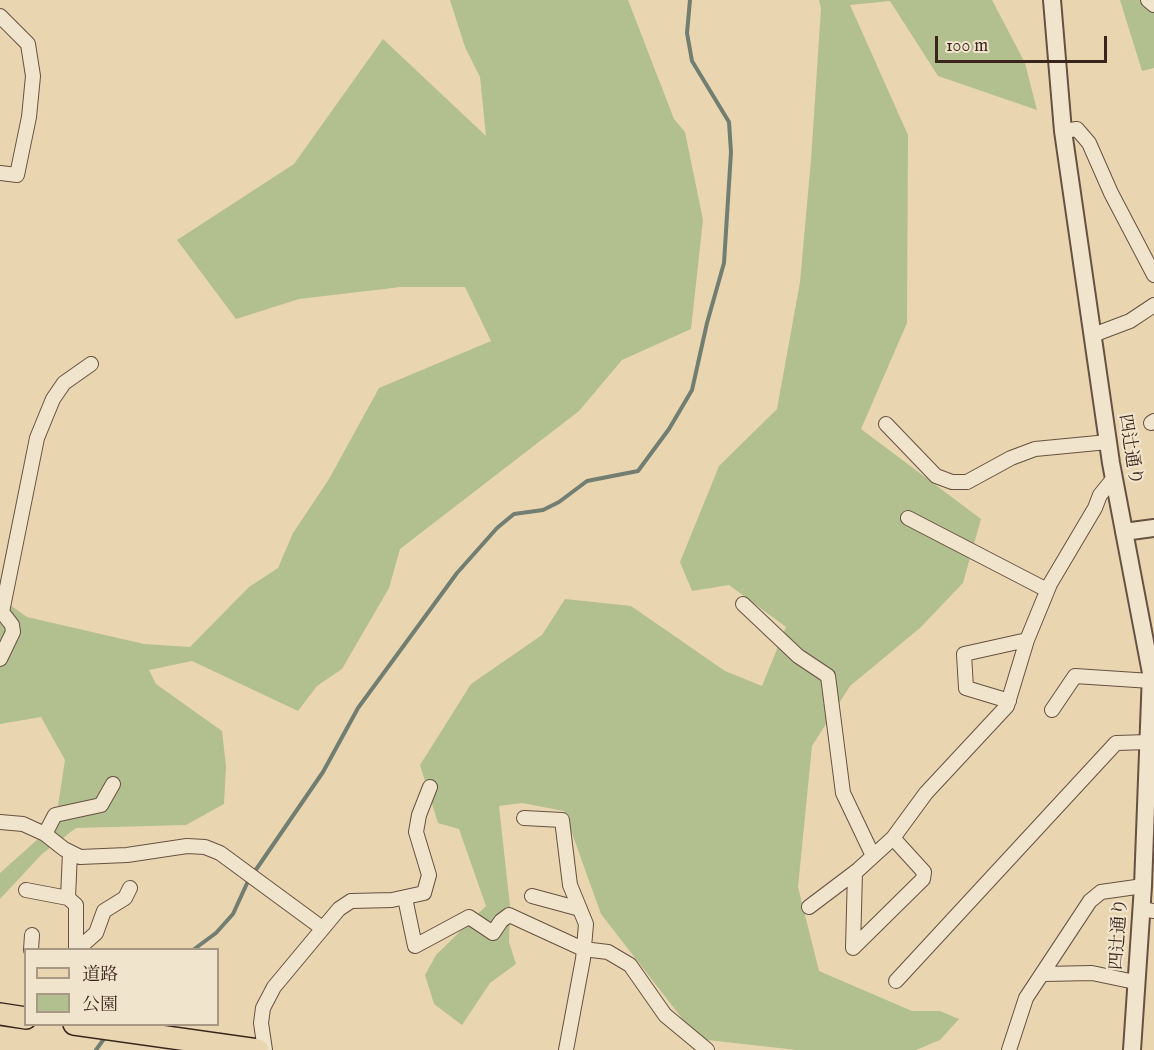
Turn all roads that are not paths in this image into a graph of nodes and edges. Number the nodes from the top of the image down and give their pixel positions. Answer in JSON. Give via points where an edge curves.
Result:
{"nodes":[{"id":1,"x":1052,"y":0,"type":"edge"},
{"id":2,"x":1148,"y":0,"type":"edge"},
{"id":3,"x":1154,"y":4,"type":"edge"},
{"id":4,"x":0,"y":16,"type":"edge"},
{"id":5,"x":1063,"y":131,"type":"junction"},
{"id":6,"x":0,"y":173,"type":"edge"},
{"id":7,"x":1154,"y":275,"type":"edge"},
{"id":8,"x":1154,"y":305,"type":"edge"},
{"id":9,"x":1093,"y":335,"type":"junction"},
{"id":10,"x":91,"y":364,"type":"dead end"},
{"id":11,"x":886,"y":424,"type":"dead end"},
{"id":12,"x":1108,"y":442,"type":"junction"},
{"id":13,"x":1113,"y":479,"type":"junction"},
{"id":14,"x":908,"y":518,"type":"dead end"},
{"id":15,"x":1154,"y":528,"type":"edge"},
{"id":16,"x":1124,"y":532,"type":"junction"},
{"id":17,"x":1047,"y":590,"type":"junction"},
{"id":18,"x":743,"y":604,"type":"dead end"},
{"id":19,"x":1027,"y":640,"type":"junction"},
{"id":20,"x":0,"y":659,"type":"edge"},
{"id":21,"x":1151,"y":681,"type":"junction"},
{"id":22,"x":1152,"y":700,"type":"edge"},
{"id":23,"x":1009,"y":701,"type":"junction"},
{"id":24,"x":1052,"y":710,"type":"dead end"},
{"id":25,"x":1149,"y":742,"type":"junction"},
{"id":26,"x":113,"y":784,"type":"dead end"},
{"id":27,"x":430,"y":787,"type":"dead end"},
{"id":28,"x":524,"y":818,"type":"dead end"},
{"id":29,"x":0,"y":822,"type":"edge"},
{"id":30,"x":1150,"y":827,"type":"edge"},
{"id":31,"x":45,"y":834,"type":"junction"},
{"id":32,"x":893,"y":838,"type":"junction"},
{"id":33,"x":70,"y":852,"type":"junction"},
{"id":34,"x":873,"y":856,"type":"junction"},
{"id":35,"x":1149,"y":859,"type":"edge"},
{"id":36,"x":855,"y":872,"type":"junction"},
{"id":37,"x":1143,"y":886,"type":"junction"},
{"id":38,"x":130,"y":888,"type":"dead end"},
{"id":39,"x":26,"y":890,"type":"dead end"},
{"id":40,"x":532,"y":896,"type":"dead end"},
{"id":41,"x":68,"y":898,"type":"junction"},
{"id":42,"x":405,"y":898,"type":"junction"},
{"id":43,"x":809,"y":907,"type":"dead end"},
{"id":44,"x":580,"y":909,"type":"junction"},
{"id":45,"x":1147,"y":910,"type":"edge"},
{"id":46,"x":322,"y":928,"type":"junction"},
{"id":47,"x":32,"y":935,"type":"dead end"},
{"id":48,"x":31,"y":948,"type":"edge"},
{"id":49,"x":77,"y":948,"type":"edge"},
{"id":50,"x":78,"y":948,"type":"edge"},
{"id":51,"x":584,"y":949,"type":"junction"},
{"id":52,"x":1044,"y":974,"type":"junction"},
{"id":53,"x":896,"y":981,"type":"dead end"},
{"id":54,"x":1136,"y":982,"type":"junction"},
{"id":55,"x":88,"y":1026,"type":"edge"},
{"id":56,"x":258,"y":1050,"type":"edge"},
{"id":57,"x":265,"y":1050,"type":"edge"},
{"id":58,"x":566,"y":1050,"type":"edge"},
{"id":59,"x":707,"y":1050,"type":"edge"},
{"id":60,"x":1009,"y":1050,"type":"edge"},
{"id":61,"x":1132,"y":1050,"type":"edge"}],
"edges":[{"from":1,"to":5,"type":"street","name":"四辻通り"},
{"from":2,"to":3,"type":"street"},
{"from":4,"to":6,"type":"street","via":[[28,44],[33,76],[17,175]]},
{"from":5,"to":7,"type":"street","via":[[1077,129],[1089,143]]},
{"from":5,"to":9,"type":"street","name":"四辻通り"},
{"from":8,"to":9,"type":"street","via":[[1130,321]]},
{"from":9,"to":12,"type":"street","name":"四辻通り"},
{"from":10,"to":20,"type":"street","via":[[64,383],[37,438],[2,612],[13,632]]},
{"from":11,"to":12,"type":"street","via":[[936,476],[952,482],[967,482],[1035,449]]},
{"from":12,"to":13,"type":"street","name":"四辻通り"},
{"from":13,"to":16,"type":"street","name":"四辻通り"},
{"from":13,"to":17,"type":"street"},
{"from":14,"to":17,"type":"street"},
{"from":15,"to":16,"type":"street"},
{"from":16,"to":21,"type":"street","name":"四辻通り"},
{"from":17,"to":19,"type":"street"},
{"from":18,"to":34,"type":"street","via":[[798,656],[828,676],[843,793]]},
{"from":19,"to":23,"type":"street"},
{"from":19,"to":23,"type":"street","via":[[964,654],[966,688]]},
{"from":21,"to":22,"type":"street","name":"四辻通り"},
{"from":21,"to":24,"type":"street","via":[[1075,676]]},
{"from":22,"to":25,"type":"street","name":"四辻通り"},
{"from":23,"to":32,"type":"street","via":[[926,793]]},
{"from":25,"to":30,"type":"street","name":"四辻通り"},
{"from":25,"to":53,"type":"street","via":[[1116,743]]},
{"from":26,"to":31,"type":"street","via":[[101,805],[55,815]]},
{"from":27,"to":42,"type":"street","via":[[416,832],[429,875],[428,887],[424,893]]},
{"from":28,"to":44,"type":"street","via":[[562,820],[570,885]]},
{"from":29,"to":31,"type":"street","via":[[23,824]]},
{"from":30,"to":35,"type":"street","name":"四辻通り"},
{"from":31,"to":33,"type":"street"},
{"from":32,"to":34,"type":"street"},
{"from":32,"to":36,"type":"street","via":[[924,872],[923,879],[853,948]]},
{"from":33,"to":41,"type":"street"},
{"from":33,"to":46,"type":"street","via":[[80,856],[127,855],[205,847],[220,853]]},
{"from":34,"to":36,"type":"street"},
{"from":35,"to":37,"type":"street","name":"四辻通り"},
{"from":36,"to":43,"type":"street"},
{"from":37,"to":45,"type":"street","name":"四辻通り"},
{"from":37,"to":52,"type":"street","via":[[1101,892],[1090,901],[1050,957]]},
{"from":38,"to":50,"type":"street","via":[[125,898],[104,910],[96,933]]},
{"from":39,"to":41,"type":"street"},
{"from":40,"to":44,"type":"street"},
{"from":41,"to":49,"type":"street","via":[[76,905]]},
{"from":42,"to":46,"type":"street","via":[[351,901]]},
{"from":42,"to":51,"type":"street","via":[[415,946],[469,917],[493,933],[509,915]]},
{"from":44,"to":51,"type":"street","via":[[586,924]]},
{"from":45,"to":54,"type":"street","name":"四辻通り"},
{"from":46,"to":57,"type":"street","via":[[274,987],[263,1008]]},
{"from":47,"to":48,"type":"street"},
{"from":51,"to":58,"type":"street"},
{"from":51,"to":59,"type":"street","via":[[608,952],[630,965],[665,1015]]},
{"from":52,"to":54,"type":"street","via":[[1092,973]]},
{"from":52,"to":60,"type":"street","via":[[1026,998]]},
{"from":54,"to":61,"type":"street","name":"四辻通り"},
{"from":55,"to":56,"type":"main road"}]}
